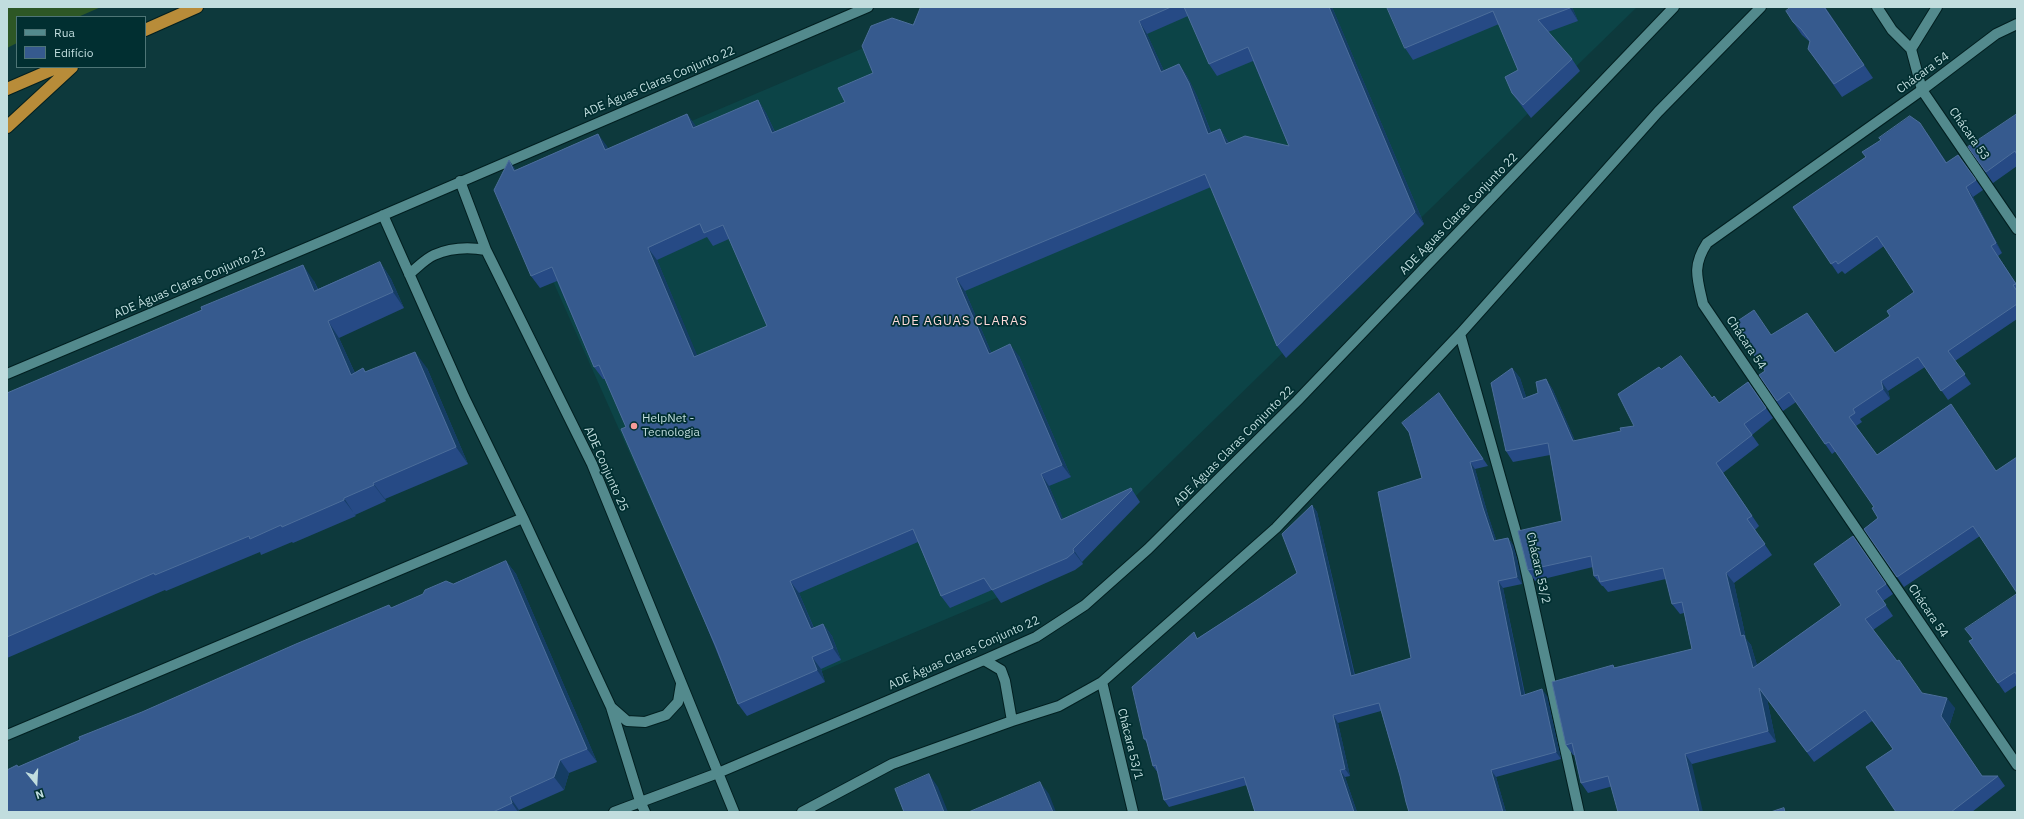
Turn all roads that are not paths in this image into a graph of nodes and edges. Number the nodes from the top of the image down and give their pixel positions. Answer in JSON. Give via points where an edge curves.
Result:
{"nodes":[{"id":1,"x":197,"y":7,"type":"edge"},
{"id":2,"x":868,"y":7,"type":"edge"},
{"id":3,"x":1674,"y":7,"type":"edge"},
{"id":4,"x":1761,"y":7,"type":"edge"},
{"id":5,"x":1876,"y":7,"type":"edge"},
{"id":6,"x":1937,"y":7,"type":"edge"},
{"id":7,"x":2017,"y":24,"type":"edge"},
{"id":8,"x":146,"y":30,"type":"edge"},
{"id":9,"x":1911,"y":49,"type":"junction"},
{"id":10,"x":56,"y":68,"type":"edge"},
{"id":11,"x":71,"y":68,"type":"edge"},
{"id":12,"x":7,"y":88,"type":"edge"},
{"id":13,"x":1922,"y":90,"type":"junction"},
{"id":14,"x":7,"y":127,"type":"edge"},
{"id":15,"x":460,"y":181,"type":"junction"},
{"id":16,"x":383,"y":215,"type":"junction"},
{"id":17,"x":2017,"y":229,"type":"edge"},
{"id":18,"x":486,"y":250,"type":"junction"},
{"id":19,"x":409,"y":274,"type":"junction"},
{"id":20,"x":1460,"y":334,"type":"junction"},
{"id":21,"x":7,"y":374,"type":"edge"},
{"id":22,"x":523,"y":518,"type":"junction"},
{"id":23,"x":984,"y":660,"type":"junction"},
{"id":24,"x":1102,"y":682,"type":"junction"},
{"id":25,"x":682,"y":683,"type":"junction"},
{"id":26,"x":611,"y":707,"type":"junction"},
{"id":27,"x":1012,"y":721,"type":"junction"},
{"id":28,"x":7,"y":735,"type":"edge"},
{"id":29,"x":2017,"y":765,"type":"edge"},
{"id":30,"x":718,"y":773,"type":"junction"},
{"id":31,"x":640,"y":801,"type":"junction"},
{"id":32,"x":614,"y":812,"type":"edge"},
{"id":33,"x":645,"y":812,"type":"edge"},
{"id":34,"x":734,"y":812,"type":"edge"},
{"id":35,"x":802,"y":812,"type":"edge"},
{"id":36,"x":1133,"y":812,"type":"edge"},
{"id":37,"x":1579,"y":812,"type":"edge"}],
"edges":[{"from":1,"to":8,"type":"highway"},
{"from":2,"to":15,"type":"street","name":"ADE Águas Claras Conjunto 22"},
{"from":3,"to":23,"type":"street","name":"ADE Águas Claras Conjunto 22","via":[[1298,401],[1148,549],[1085,605],[1036,637]]},
{"from":4,"to":20,"type":"street","via":[[1658,112]]},
{"from":5,"to":9,"type":"street","name":"Chácara 53","via":[[1892,30]]},
{"from":6,"to":9,"type":"street"},
{"from":7,"to":13,"type":"street","name":"Chácara 54","via":[[1996,34]]},
{"from":9,"to":13,"type":"street","name":"Chácara 53"},
{"from":10,"to":12,"type":"highway"},
{"from":11,"to":14,"type":"highway"},
{"from":13,"to":17,"type":"street","name":"Chácara 53"},
{"from":13,"to":29,"type":"street","name":"Chácara 54","via":[[1707,243],[1698,256],[1696,278],[1703,304]]},
{"from":15,"to":16,"type":"street","name":"ADE Águas Claras Conjunto 22"},
{"from":15,"to":18,"type":"street","name":"ADE Conjunto 25"},
{"from":16,"to":19,"type":"street"},
{"from":16,"to":21,"type":"street","name":"ADE Águas Claras Conjunto 23"},
{"from":18,"to":19,"type":"street","via":[[470,248],[444,252],[433,256]]},
{"from":18,"to":25,"type":"street","name":"ADE Conjunto 25","via":[[592,464]]},
{"from":19,"to":22,"type":"street","via":[[464,397]]},
{"from":20,"to":24,"type":"street","via":[[1276,528]]},
{"from":20,"to":37,"type":"street","name":"Chácara 53/2","via":[[1523,557]]},
{"from":22,"to":26,"type":"street"},
{"from":22,"to":28,"type":"street"},
{"from":23,"to":27,"type":"street","via":[[1001,670]]},
{"from":23,"to":30,"type":"street","name":"ADE Águas Claras Conjunto 22"},
{"from":24,"to":27,"type":"street","via":[[1059,706]]},
{"from":24,"to":36,"type":"street","name":"Chácara 53/1"},
{"from":25,"to":26,"type":"street","via":[[678,702],[666,715],[645,722],[627,721]]},
{"from":25,"to":30,"type":"street","name":"ADE Conjunto 25"},
{"from":26,"to":31,"type":"street"},
{"from":27,"to":35,"type":"street","via":[[892,764]]},
{"from":30,"to":31,"type":"street","name":"ADE Águas Claras Conjunto 22"},
{"from":30,"to":34,"type":"street","name":"ADE Conjunto 25"},
{"from":31,"to":32,"type":"street","name":"ADE Águas Claras Conjunto 22"},
{"from":31,"to":33,"type":"street"}]}
